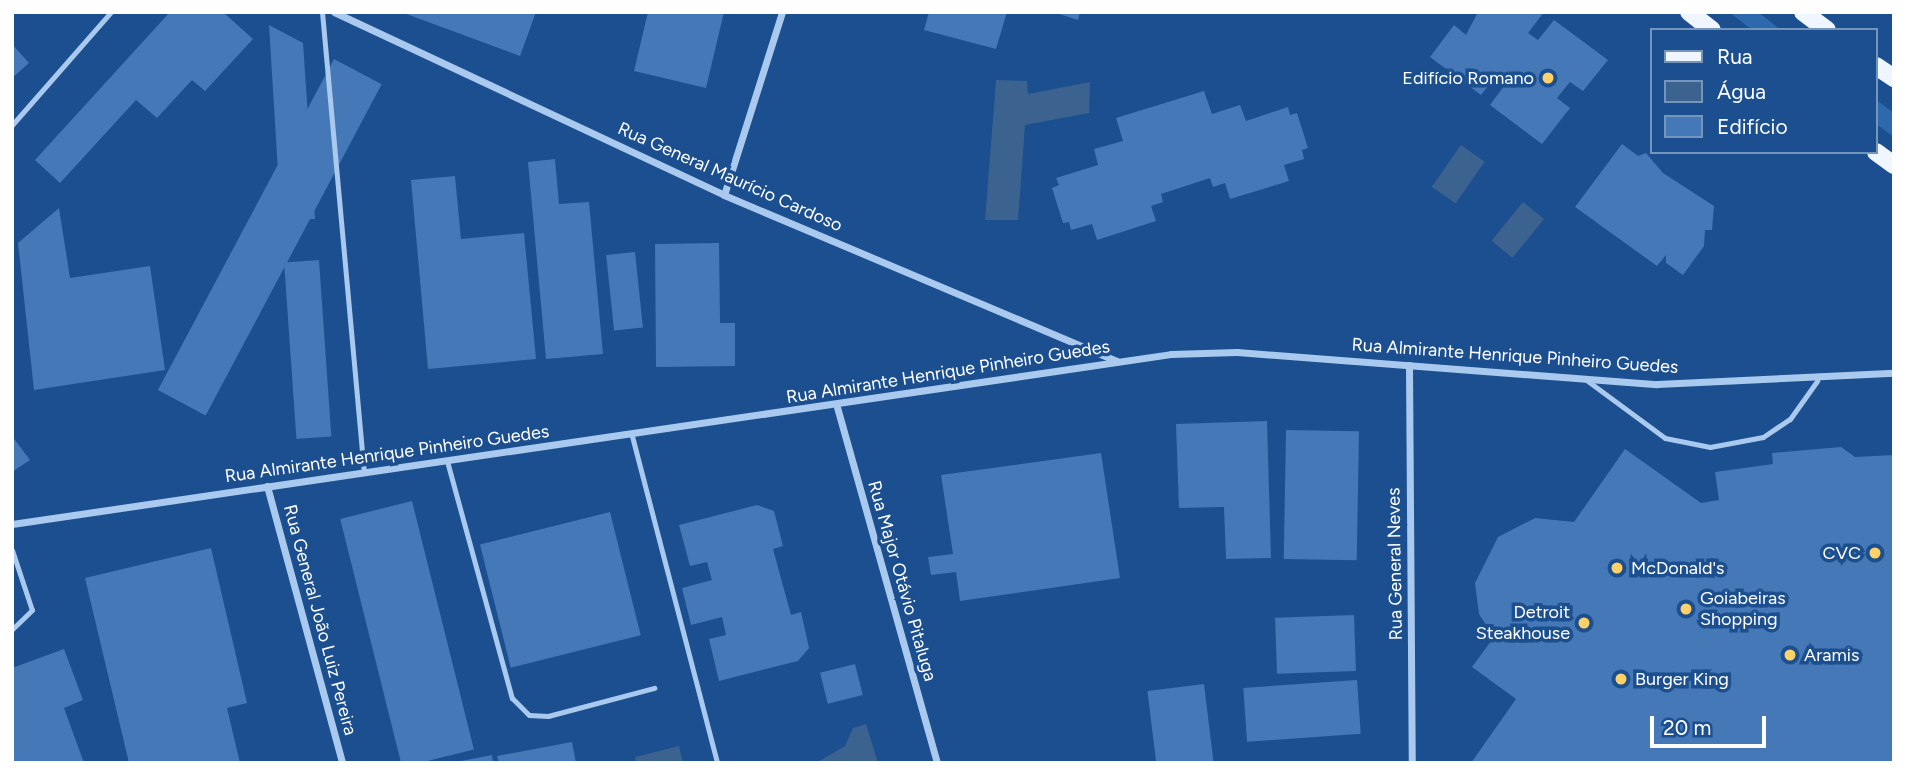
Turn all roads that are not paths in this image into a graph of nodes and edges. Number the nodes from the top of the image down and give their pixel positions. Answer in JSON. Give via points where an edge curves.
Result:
{"nodes":[{"id":1,"x":111,"y":12,"type":"edge"},
{"id":2,"x":322,"y":12,"type":"edge"},
{"id":3,"x":334,"y":12,"type":"edge"},
{"id":4,"x":782,"y":12,"type":"edge"},
{"id":5,"x":1689,"y":12,"type":"edge"},
{"id":6,"x":1803,"y":12,"type":"edge"},
{"id":7,"x":1709,"y":28,"type":"edge"},
{"id":8,"x":1824,"y":28,"type":"edge"},
{"id":9,"x":1878,"y":66,"type":"edge"},
{"id":10,"x":1894,"y":78,"type":"edge"},
{"id":11,"x":12,"y":125,"type":"edge"},
{"id":12,"x":1878,"y":153,"type":"edge"},
{"id":13,"x":1894,"y":165,"type":"edge"},
{"id":14,"x":724,"y":195,"type":"junction"},
{"id":15,"x":1117,"y":361,"type":"junction"},
{"id":16,"x":1409,"y":365,"type":"junction"},
{"id":17,"x":1894,"y":373,"type":"edge"},
{"id":18,"x":1585,"y":379,"type":"junction"},
{"id":19,"x":1817,"y":381,"type":"junction"},
{"id":20,"x":837,"y":407,"type":"junction"},
{"id":21,"x":632,"y":436,"type":"junction"},
{"id":22,"x":447,"y":461,"type":"junction"},
{"id":23,"x":364,"y":473,"type":"junction"},
{"id":24,"x":267,"y":486,"type":"junction"},
{"id":25,"x":12,"y":524,"type":"edge"},
{"id":26,"x":12,"y":550,"type":"edge"},
{"id":27,"x":12,"y":629,"type":"edge"},
{"id":28,"x":654,"y":688,"type":"dead end"},
{"id":29,"x":342,"y":763,"type":"edge"},
{"id":30,"x":717,"y":763,"type":"edge"},
{"id":31,"x":937,"y":763,"type":"edge"},
{"id":32,"x":1412,"y":763,"type":"edge"}],
"edges":[{"from":1,"to":11,"type":"lane"},
{"from":2,"to":23,"type":"lane"},
{"from":3,"to":14,"type":"street","name":"Rua General Maurício Cardoso"},
{"from":4,"to":14,"type":"street"},
{"from":5,"to":7,"type":"main road"},
{"from":6,"to":8,"type":"main road"},
{"from":9,"to":10,"type":"main road"},
{"from":12,"to":13,"type":"main road"},
{"from":14,"to":15,"type":"street","name":"Rua General Maurício Cardoso"},
{"from":15,"to":16,"type":"street","name":"Rua Almirante Henrique Pinheiro Guedes","via":[[1237,352]]},
{"from":15,"to":20,"type":"street","name":"Rua Almirante Henrique Pinheiro Guedes"},
{"from":16,"to":18,"type":"street","name":"Rua Almirante Henrique Pinheiro Guedes"},
{"from":16,"to":32,"type":"street","name":"Rua General Neves"},
{"from":17,"to":19,"type":"street","name":"Rua Almirante Henrique Pinheiro Guedes"},
{"from":18,"to":19,"type":"street","name":"Rua Almirante Henrique Pinheiro Guedes"},
{"from":18,"to":19,"type":"lane","via":[[1665,438],[1710,447],[1763,438],[1797,412]]},
{"from":20,"to":21,"type":"street","name":"Rua Almirante Henrique Pinheiro Guedes"},
{"from":20,"to":31,"type":"street","name":"Rua Major Otávio Pitaluga"},
{"from":21,"to":22,"type":"street","name":"Rua Almirante Henrique Pinheiro Guedes"},
{"from":21,"to":30,"type":"lane"},
{"from":22,"to":23,"type":"street","name":"Rua Almirante Henrique Pinheiro Guedes"},
{"from":22,"to":28,"type":"lane","via":[[512,698],[528,715],[548,716]]},
{"from":23,"to":24,"type":"street","name":"Rua Almirante Henrique Pinheiro Guedes"},
{"from":24,"to":25,"type":"street","name":"Rua Almirante Henrique Pinheiro Guedes"},
{"from":24,"to":29,"type":"street","name":"Rua General João Luiz Pereira"},
{"from":26,"to":27,"type":"lane","via":[[32,610]]}]}
